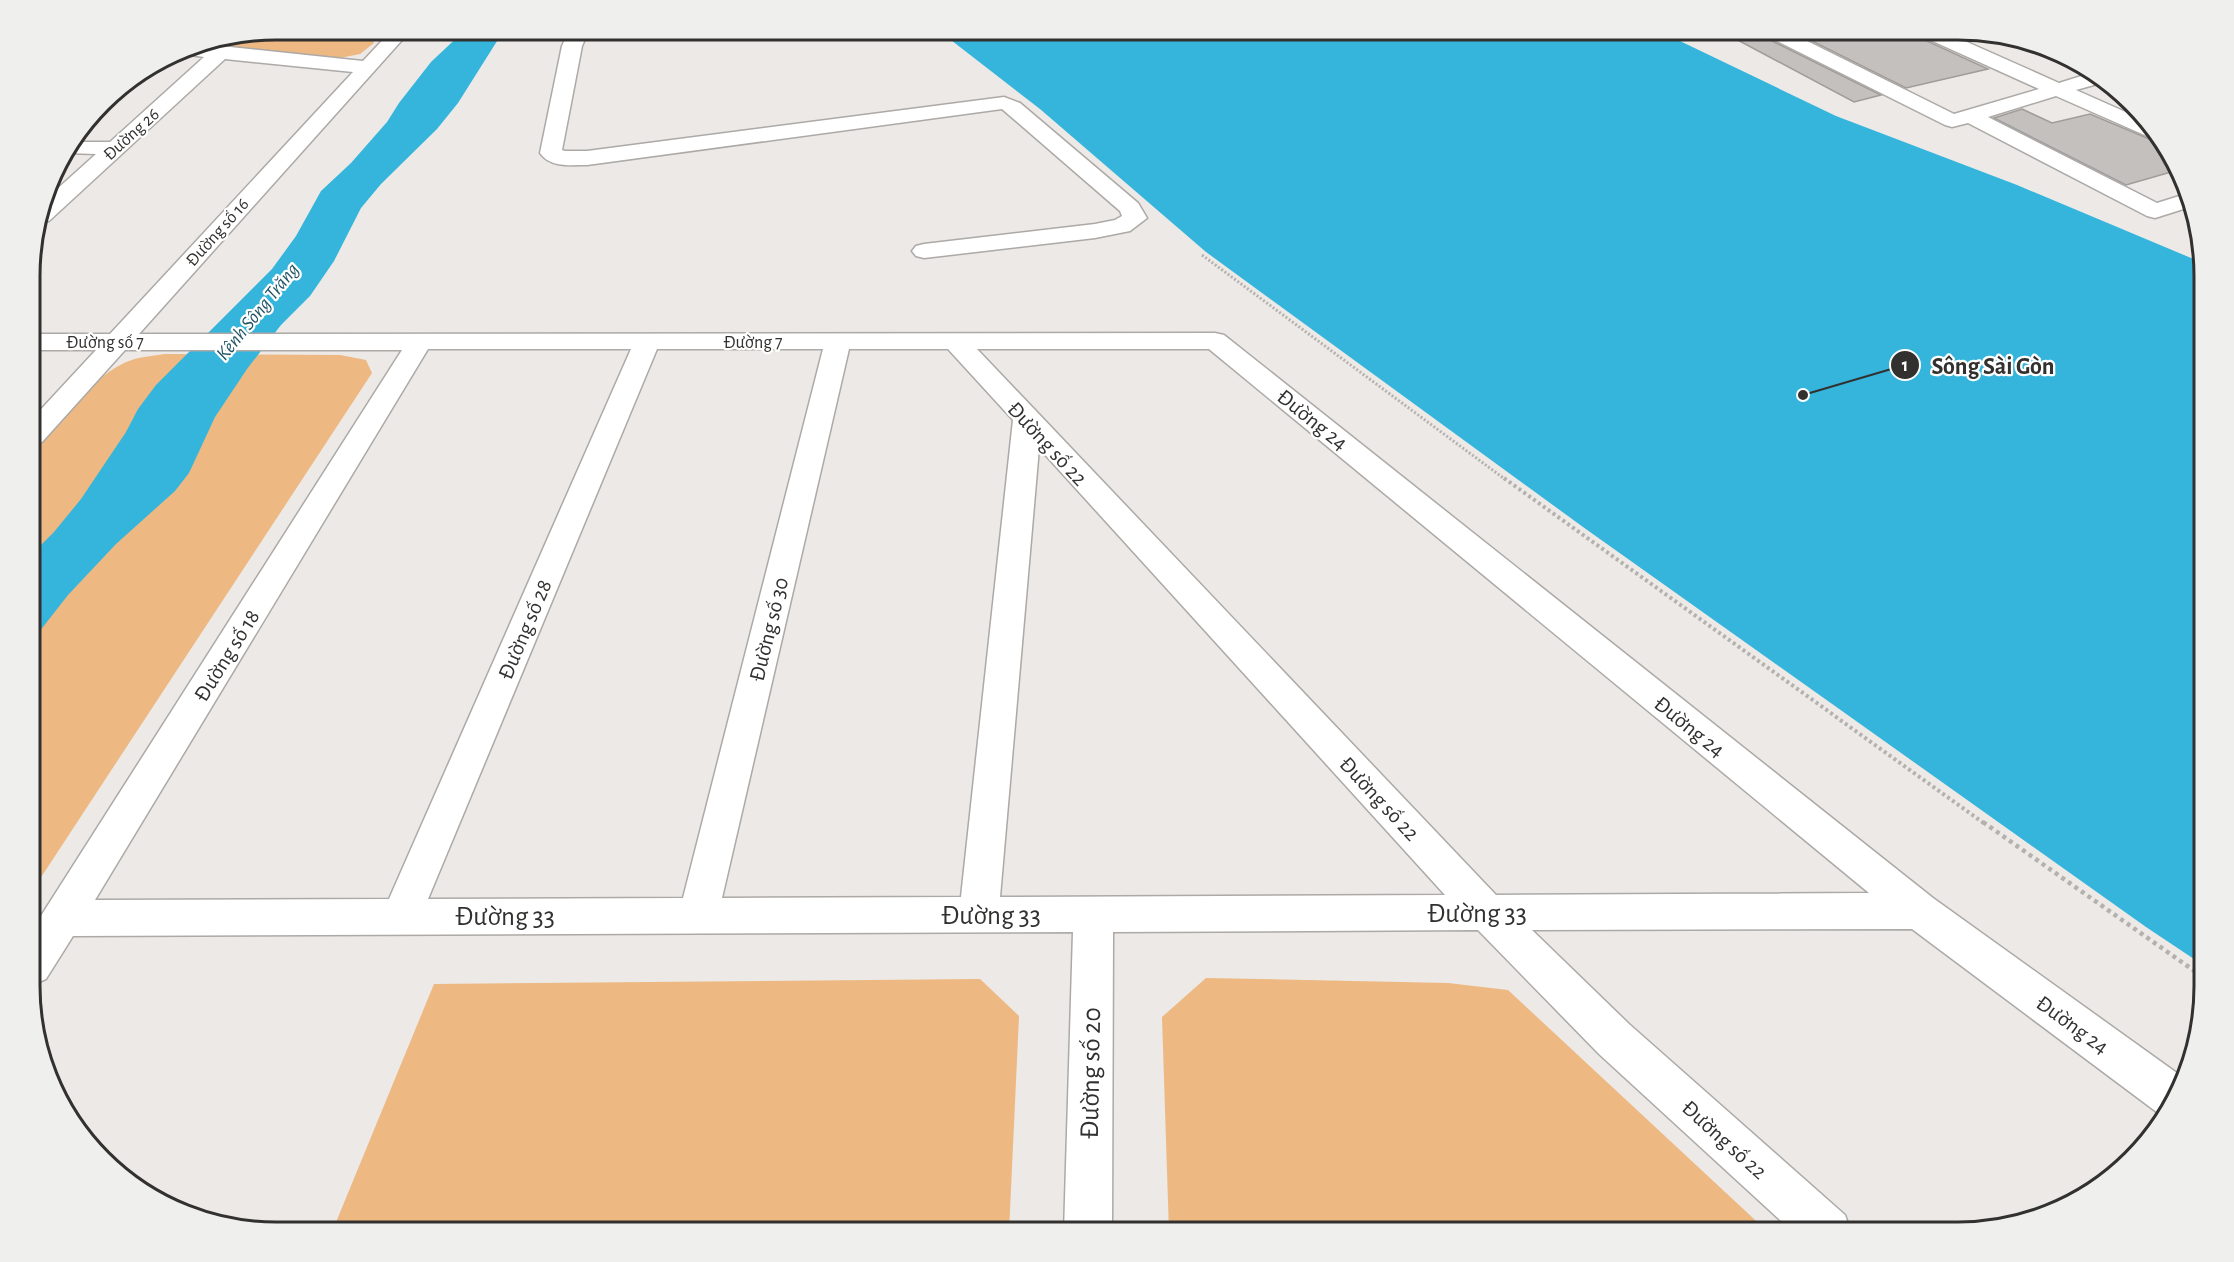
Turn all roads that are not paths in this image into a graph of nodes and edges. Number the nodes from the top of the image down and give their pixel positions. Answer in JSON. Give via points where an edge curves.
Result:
{"nodes":[{"id":1,"x":387,"y":40,"type":"edge"},
{"id":2,"x":574,"y":40,"type":"edge"},
{"id":3,"x":1791,"y":40,"type":"edge"},
{"id":4,"x":1946,"y":40,"type":"edge"},
{"id":5,"x":208,"y":51,"type":"edge"},
{"id":6,"x":220,"y":52,"type":"junction"},
{"id":7,"x":367,"y":67,"type":"junction"},
{"id":8,"x":2089,"y":80,"type":"edge"},
{"id":9,"x":2056,"y":89,"type":"junction"},
{"id":10,"x":1961,"y":119,"type":"junction"},
{"id":11,"x":2139,"y":125,"type":"edge"},
{"id":12,"x":116,"y":147,"type":"junction"},
{"id":13,"x":78,"y":148,"type":"edge"},
{"id":14,"x":2182,"y":204,"type":"edge"},
{"id":15,"x":52,"y":206,"type":"edge"},
{"id":16,"x":924,"y":251,"type":"dead end"},
{"id":17,"x":1215,"y":340,"type":"joint"},
{"id":18,"x":955,"y":341,"type":"junction"},
{"id":19,"x":40,"y":342,"type":"edge"},
{"id":20,"x":117,"y":342,"type":"junction"},
{"id":21,"x":647,"y":342,"type":"junction"},
{"id":22,"x":838,"y":342,"type":"junction"},
{"id":23,"x":290,"y":343,"type":"joint"},
{"id":24,"x":419,"y":343,"type":"junction"},
{"id":25,"x":1027,"y":420,"type":"junction"},
{"id":26,"x":40,"y":426,"type":"edge"},
{"id":27,"x":1919,"y":911,"type":"junction"},
{"id":28,"x":1487,"y":913,"type":"junction"},
{"id":29,"x":979,"y":914,"type":"junction"},
{"id":30,"x":1093,"y":914,"type":"junction"},
{"id":31,"x":401,"y":916,"type":"junction"},
{"id":32,"x":698,"y":916,"type":"junction"},
{"id":33,"x":63,"y":918,"type":"junction"},
{"id":34,"x":40,"y":954,"type":"edge"},
{"id":35,"x":2167,"y":1093,"type":"edge"},
{"id":36,"x":1088,"y":1222,"type":"edge"},
{"id":37,"x":1817,"y":1222,"type":"edge"}],
"edges":[{"from":1,"to":7,"type":"street","name":"Đường số 16"},
{"from":2,"to":16,"type":"street","via":[[551,153],[561,158],[587,158],[1004,103],[1014,107],[1130,208],[1135,218],[1122,226],[1095,231]]},
{"from":3,"to":10,"type":"street"},
{"from":4,"to":9,"type":"street"},
{"from":5,"to":6,"type":"street"},
{"from":6,"to":7,"type":"street"},
{"from":6,"to":12,"type":"street","name":"Đường 26"},
{"from":7,"to":20,"type":"street","name":"Đường số 16"},
{"from":8,"to":9,"type":"street"},
{"from":9,"to":10,"type":"street"},
{"from":9,"to":11,"type":"street"},
{"from":10,"to":14,"type":"street","via":[[2155,211]]},
{"from":12,"to":13,"type":"street"},
{"from":12,"to":15,"type":"street","name":"Đường 26"},
{"from":17,"to":18,"type":"street","name":"Đường 7"},
{"from":17,"to":27,"type":"street","name":"Đường 24"},
{"from":18,"to":22,"type":"street","name":"Đường 7"},
{"from":18,"to":25,"type":"street","name":"Đường số 22"},
{"from":19,"to":20,"type":"street","name":"Đường số 7"},
{"from":20,"to":23,"type":"street","name":"Đường số 7"},
{"from":20,"to":26,"type":"street","name":"Đường số 16"},
{"from":21,"to":22,"type":"street","name":"Đường 7"},
{"from":21,"to":24,"type":"street","name":"Đường 7"},
{"from":21,"to":31,"type":"street","name":"Đường số 28"},
{"from":22,"to":32,"type":"street","name":"Đường số 30"},
{"from":23,"to":24,"type":"street","name":"Đường 7"},
{"from":24,"to":33,"type":"street","name":"Đường số 18"},
{"from":25,"to":28,"type":"street","name":"Đường số 22"},
{"from":25,"to":29,"type":"street"},
{"from":27,"to":28,"type":"street","name":"Đường 33"},
{"from":27,"to":35,"type":"street","name":"Đường 24"},
{"from":28,"to":30,"type":"street","name":"Đường 33"},
{"from":28,"to":37,"type":"street","name":"Đường số 22","via":[[1614,1039]]},
{"from":29,"to":30,"type":"street","name":"Đường 33"},
{"from":29,"to":32,"type":"street","name":"Đường 33"},
{"from":30,"to":36,"type":"street","name":"Đường số 20"},
{"from":31,"to":32,"type":"street","name":"Đường 33"},
{"from":31,"to":33,"type":"street","name":"Đường 33"},
{"from":33,"to":34,"type":"street","name":"Đường số 18"}]}
